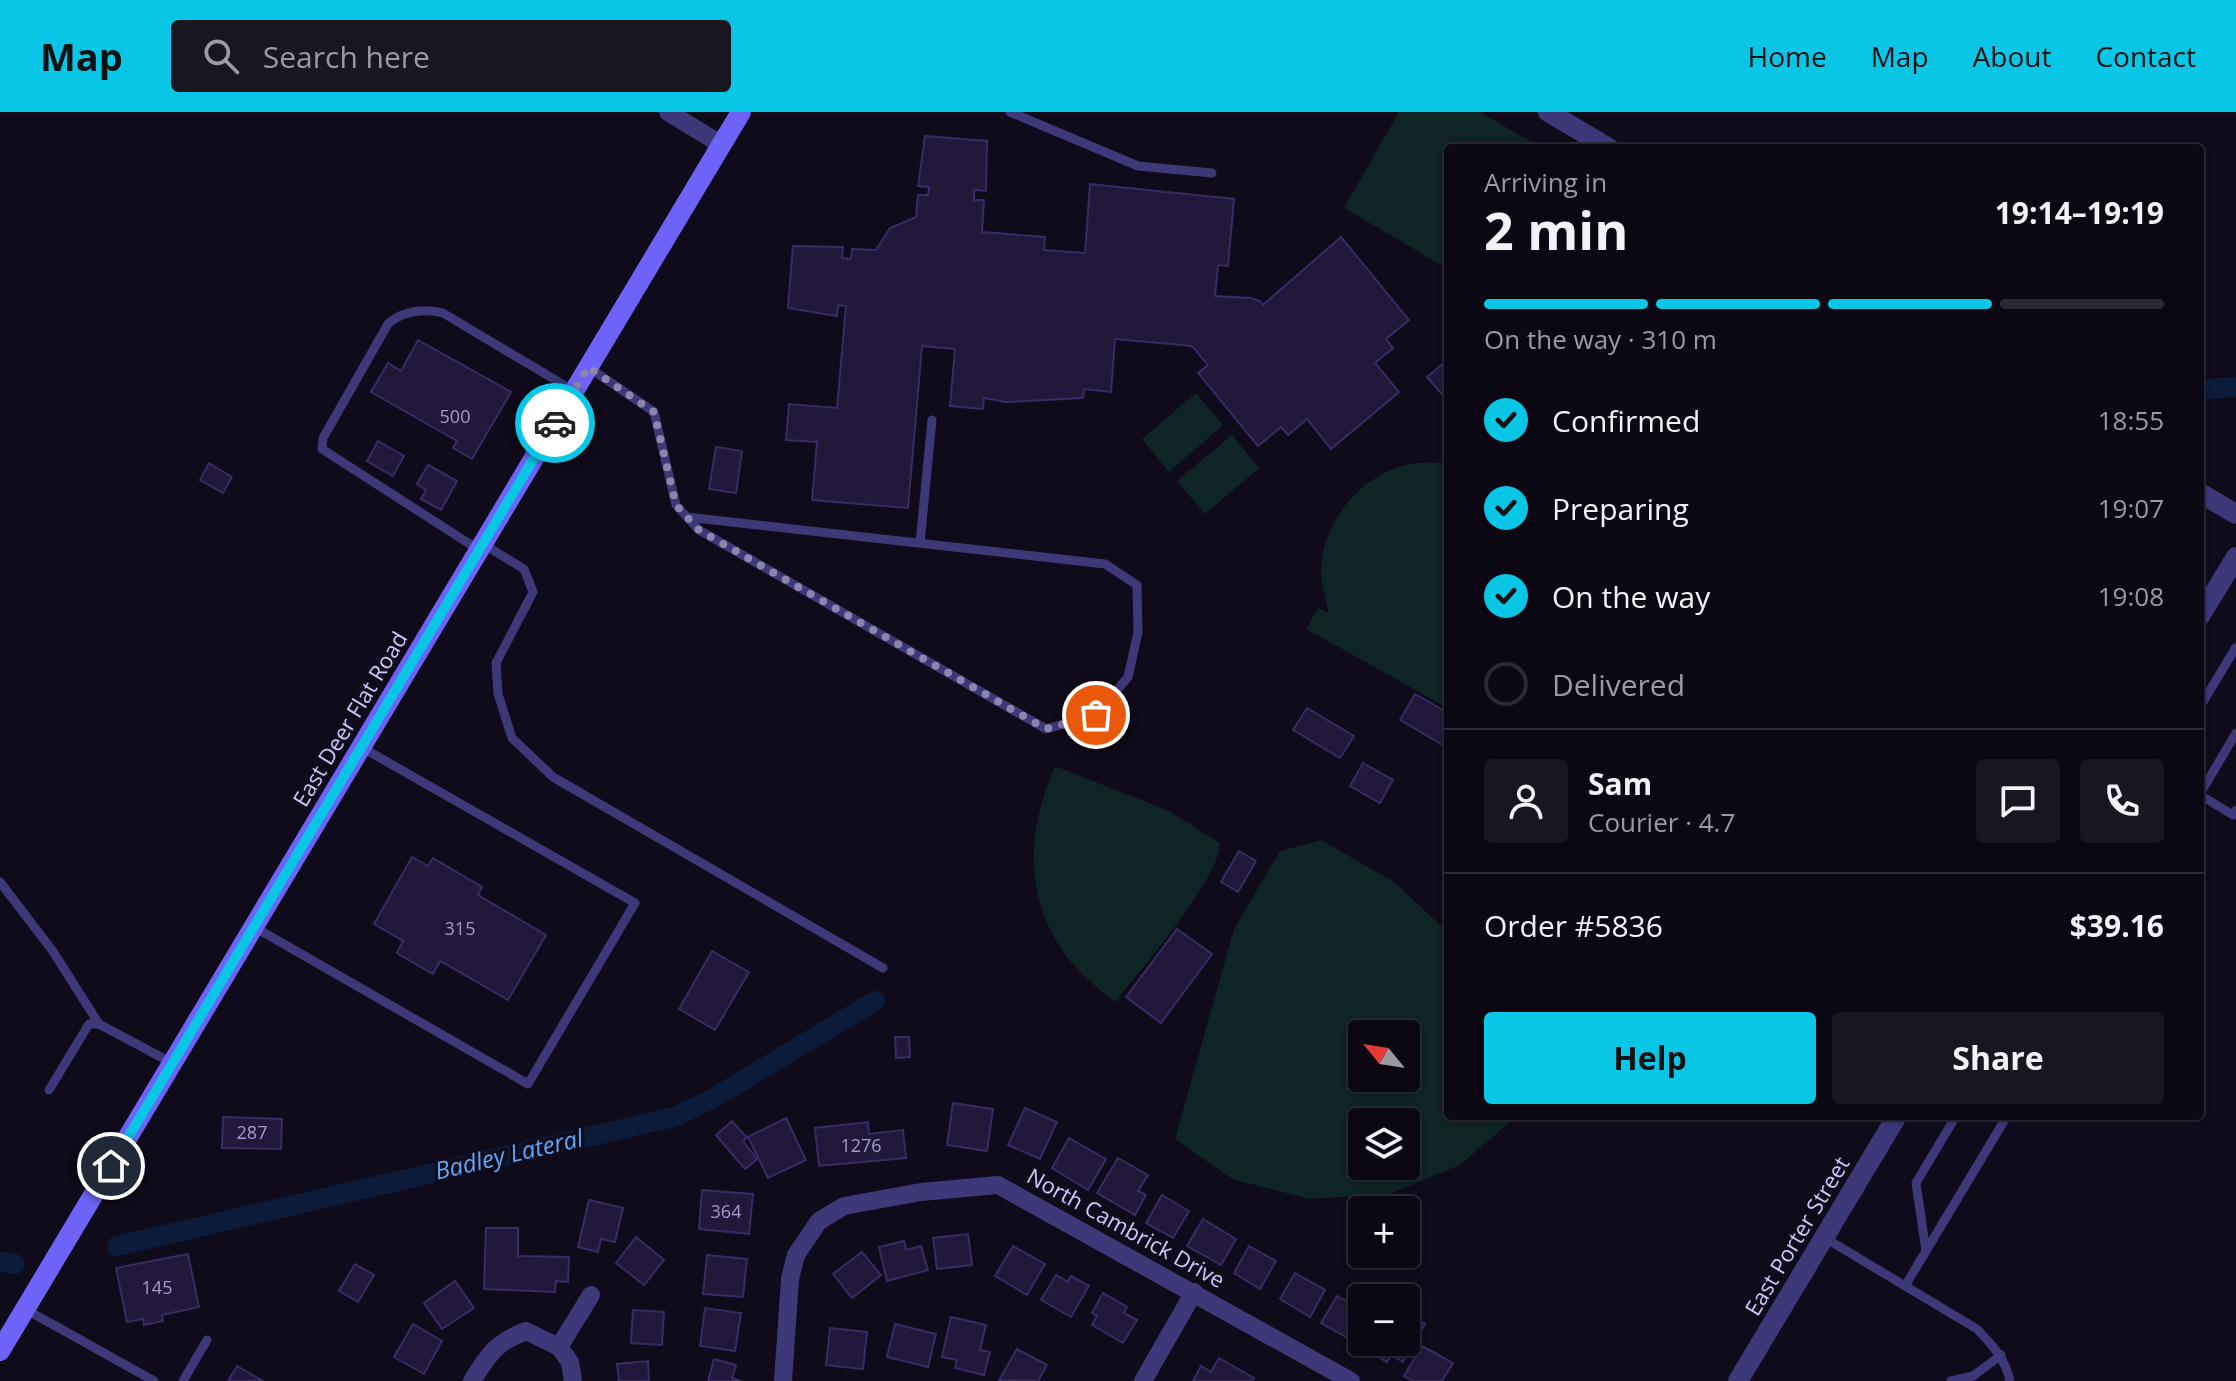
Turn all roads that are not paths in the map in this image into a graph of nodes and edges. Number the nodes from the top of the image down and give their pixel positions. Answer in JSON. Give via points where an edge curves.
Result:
{"nodes":[{"id":1,"x":668,"y":112,"type":"edge"},
{"id":2,"x":741,"y":112,"type":"edge"},
{"id":3,"x":1010,"y":112,"type":"edge"},
{"id":4,"x":1548,"y":112,"type":"edge"},
{"id":5,"x":1602,"y":144,"type":"edge"},
{"id":6,"x":722,"y":145,"type":"junction"},
{"id":7,"x":1212,"y":173,"type":"dead end"},
{"id":8,"x":588,"y":367,"type":"junction"},
{"id":9,"x":574,"y":391,"type":"junction"},
{"id":10,"x":932,"y":420,"type":"dead end"},
{"id":11,"x":2204,"y":495,"type":"edge"},
{"id":12,"x":2236,"y":514,"type":"edge"},
{"id":13,"x":687,"y":517,"type":"junction"},
{"id":14,"x":920,"y":543,"type":"junction"},
{"id":15,"x":481,"y":547,"type":"junction"},
{"id":16,"x":2236,"y":557,"type":"edge"},
{"id":17,"x":2204,"y":609,"type":"edge"},
{"id":18,"x":2236,"y":647,"type":"edge"},
{"id":19,"x":2204,"y":700,"type":"edge"},
{"id":20,"x":2236,"y":733,"type":"edge"},
{"id":21,"x":361,"y":747,"type":"junction"},
{"id":22,"x":2204,"y":788,"type":"edge"},
{"id":23,"x":2204,"y":797,"type":"edge"},
{"id":24,"x":2236,"y":810,"type":"edge"},
{"id":25,"x":0,"y":882,"type":"edge"},
{"id":26,"x":254,"y":927,"type":"junction"},
{"id":27,"x":883,"y":968,"type":"dead end"},
{"id":28,"x":99,"y":1024,"type":"junction"},
{"id":29,"x":172,"y":1063,"type":"junction"},
{"id":30,"x":49,"y":1090,"type":"dead end"},
{"id":31,"x":1895,"y":1120,"type":"edge"},
{"id":32,"x":1954,"y":1120,"type":"edge"},
{"id":33,"x":2005,"y":1120,"type":"edge"},
{"id":34,"x":1824,"y":1238,"type":"junction"},
{"id":35,"x":1926,"y":1251,"type":"junction"},
{"id":36,"x":1905,"y":1286,"type":"junction"},
{"id":37,"x":1194,"y":1292,"type":"junction"},
{"id":38,"x":591,"y":1295,"type":"dead end"},
{"id":39,"x":25,"y":1309,"type":"junction"},
{"id":40,"x":207,"y":1340,"type":"dead end"},
{"id":41,"x":559,"y":1347,"type":"junction"},
{"id":42,"x":0,"y":1351,"type":"edge"},
{"id":43,"x":2001,"y":1355,"type":"junction"},
{"id":44,"x":154,"y":1381,"type":"edge"},
{"id":45,"x":183,"y":1381,"type":"edge"},
{"id":46,"x":472,"y":1381,"type":"edge"},
{"id":47,"x":573,"y":1381,"type":"edge"},
{"id":48,"x":783,"y":1381,"type":"edge"},
{"id":49,"x":1143,"y":1381,"type":"edge"},
{"id":50,"x":1351,"y":1381,"type":"edge"},
{"id":51,"x":1738,"y":1381,"type":"edge"},
{"id":52,"x":1951,"y":1381,"type":"edge"},
{"id":53,"x":2010,"y":1381,"type":"edge"}],
"edges":[{"from":1,"to":6,"type":"street"},
{"from":2,"to":6,"type":"main road","name":"East Deer Flat Road"},
{"from":3,"to":7,"type":"lane","via":[[1138,166]]},
{"from":4,"to":5,"type":"street"},
{"from":6,"to":8,"type":"main road","name":"East Deer Flat Road"},
{"from":8,"to":9,"type":"main road","name":"East Deer Flat Road"},
{"from":8,"to":13,"type":"lane","via":[[654,412],[676,505]]},
{"from":9,"to":15,"type":"main road","name":"East Deer Flat Road"},
{"from":9,"to":15,"type":"lane","via":[[443,313],[403,314],[388,324],[323,438],[322,449]]},
{"from":10,"to":14,"type":"lane"},
{"from":11,"to":12,"type":"street"},
{"from":13,"to":14,"type":"lane"},
{"from":13,"to":14,"type":"lane","via":[[699,530],[1046,729],[1096,715],[1128,677],[1138,632],[1137,585],[1105,564]]},
{"from":15,"to":21,"type":"main road","name":"East Deer Flat Road"},
{"from":15,"to":27,"type":"lane","via":[[524,569],[533,592],[496,663],[498,694],[512,738],[553,777]]},
{"from":16,"to":17,"type":"street"},
{"from":18,"to":19,"type":"lane"},
{"from":20,"to":22,"type":"lane"},
{"from":21,"to":26,"type":"main road","name":"East Deer Flat Road"},
{"from":21,"to":26,"type":"lane","via":[[635,903],[536,1072],[528,1084]]},
{"from":23,"to":24,"type":"lane","via":[[2233,815]]},
{"from":25,"to":28,"type":"lane"},
{"from":26,"to":29,"type":"main road","name":"East Deer Flat Road"},
{"from":28,"to":29,"type":"lane"},
{"from":28,"to":30,"type":"lane","via":[[82,1031]]},
{"from":29,"to":39,"type":"main road","name":"East Deer Flat Road"},
{"from":31,"to":34,"type":"street","name":"East Porter Street"},
{"from":32,"to":35,"type":"lane","via":[[1916,1183]]},
{"from":33,"to":35,"type":"lane"},
{"from":34,"to":36,"type":"lane"},
{"from":34,"to":51,"type":"street","name":"East Porter Street"},
{"from":35,"to":36,"type":"lane"},
{"from":36,"to":43,"type":"lane","via":[[1977,1329]]},
{"from":37,"to":48,"type":"street","name":"North Cambrick Drive","via":[[998,1185],[844,1206],[819,1221],[796,1255]]},
{"from":37,"to":49,"type":"street"},
{"from":37,"to":50,"type":"street","name":"North Cambrick Drive"},
{"from":38,"to":41,"type":"street"},
{"from":39,"to":42,"type":"main road","name":"East Deer Flat Road"},
{"from":39,"to":44,"type":"lane"},
{"from":40,"to":45,"type":"lane"},
{"from":41,"to":46,"type":"street","via":[[526,1331],[507,1338],[491,1351]]},
{"from":41,"to":47,"type":"street","via":[[570,1362]]},
{"from":43,"to":52,"type":"lane","via":[[1973,1376]]},
{"from":43,"to":53,"type":"lane"}]}
